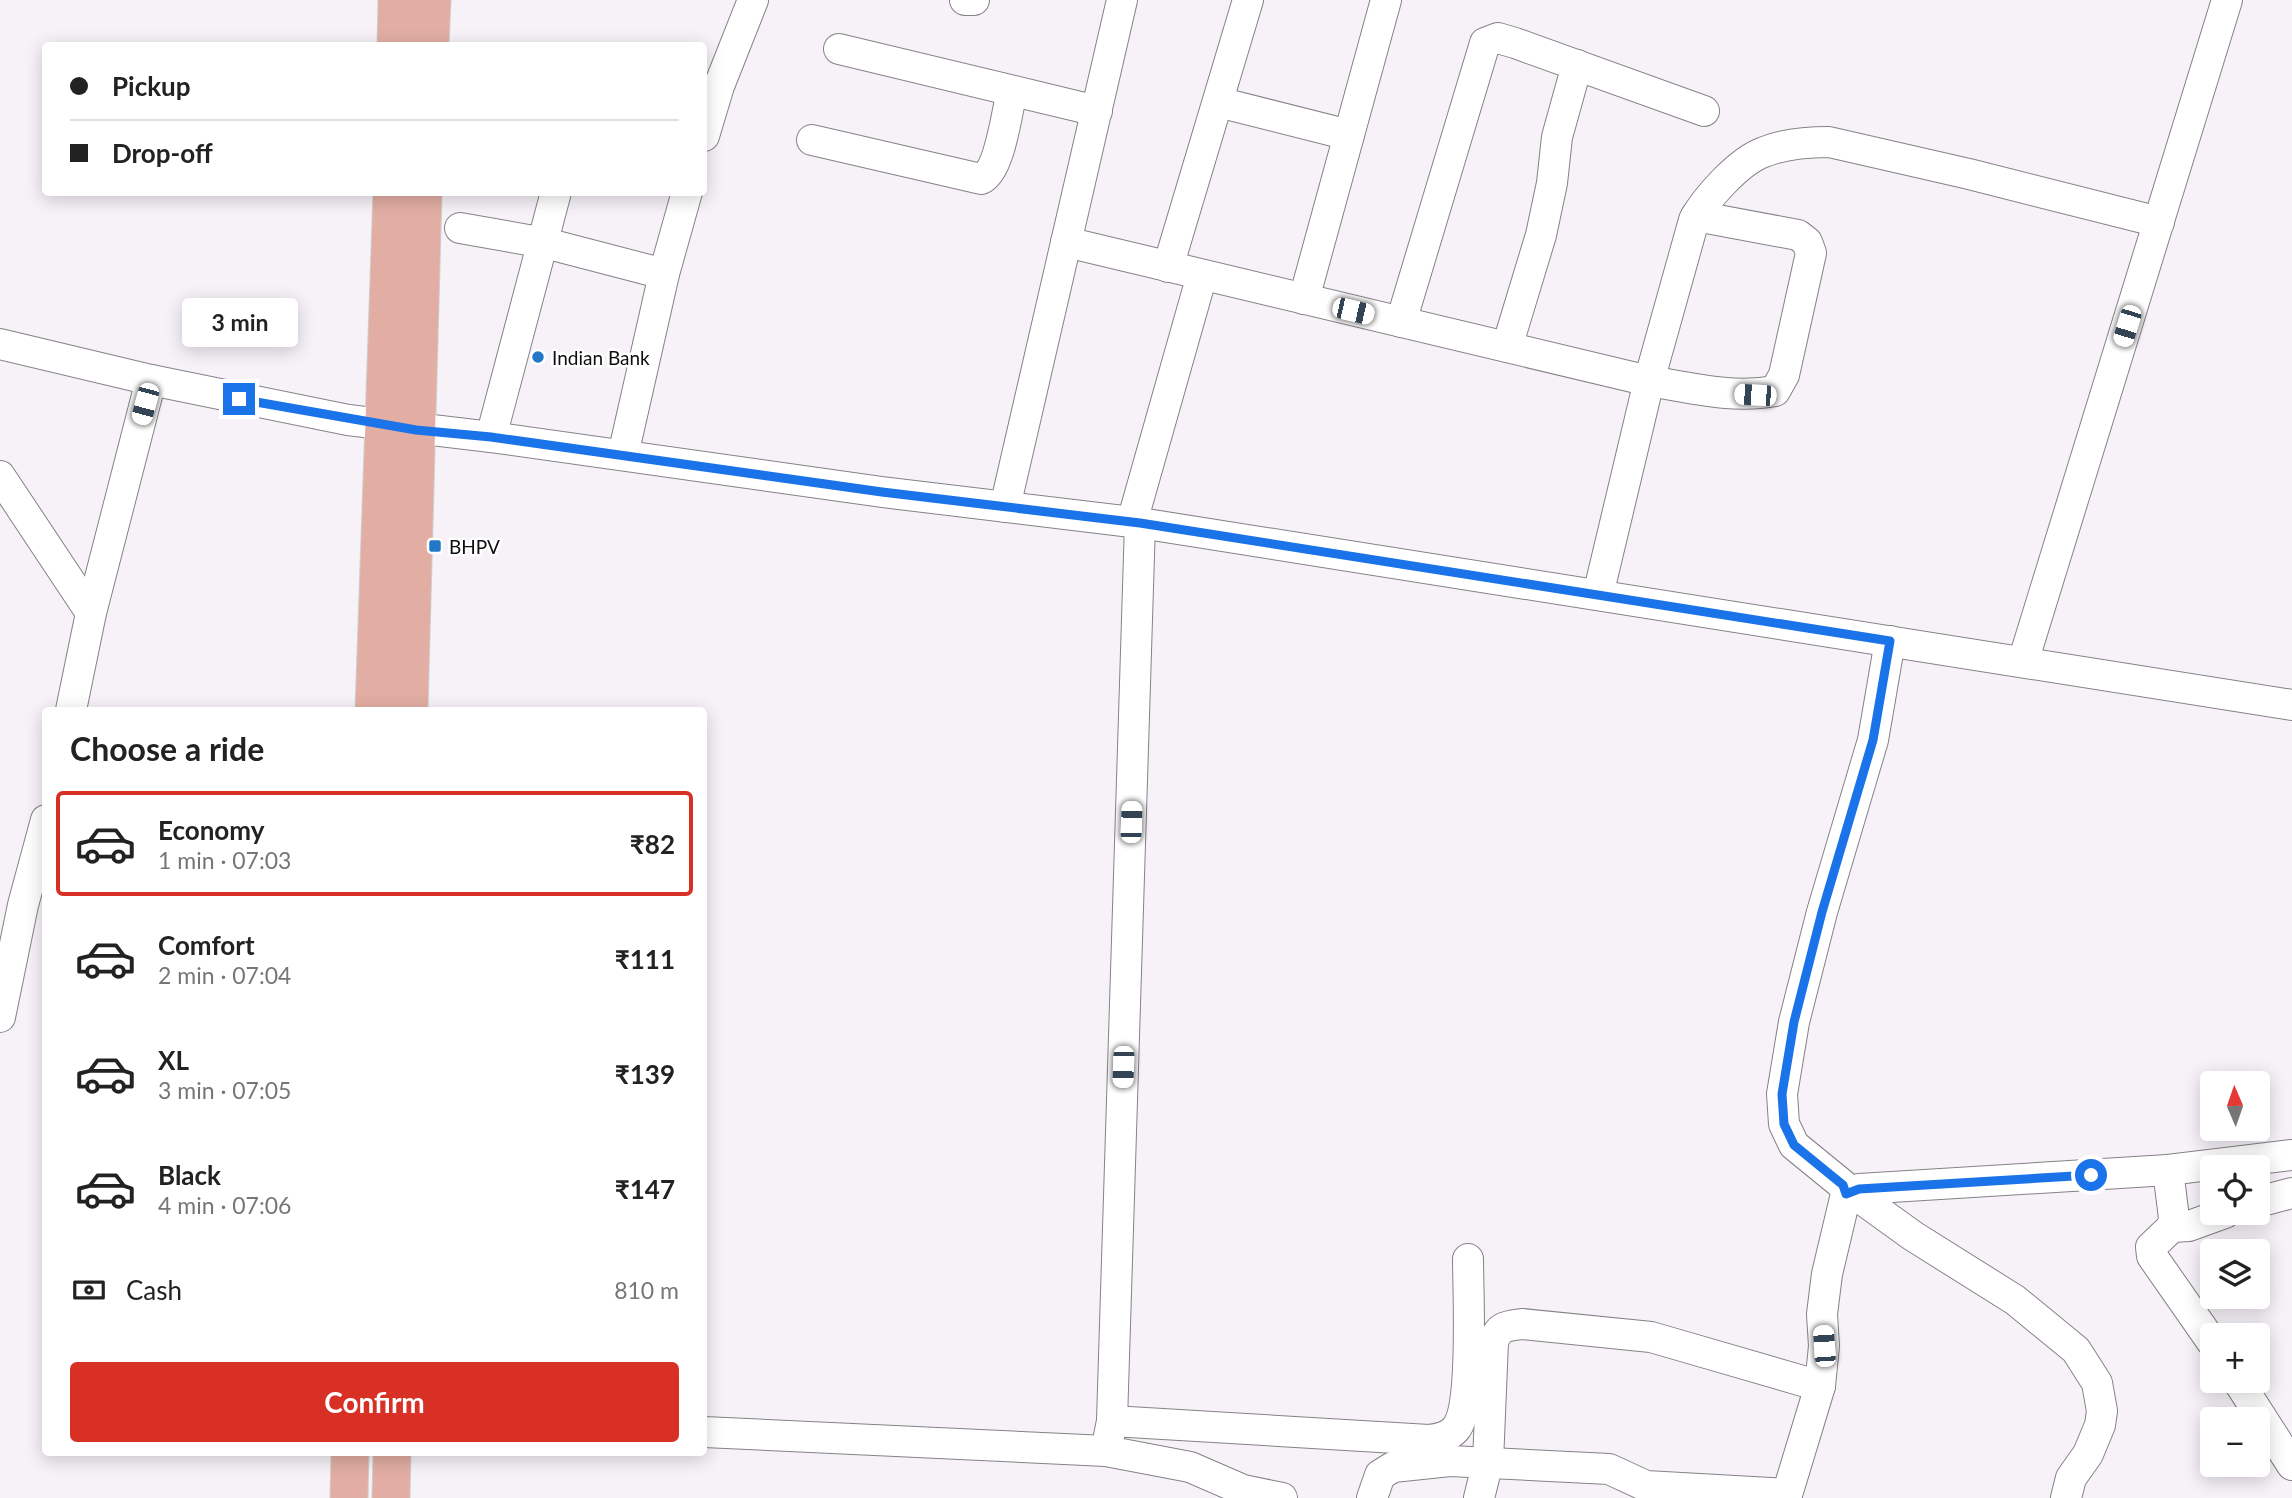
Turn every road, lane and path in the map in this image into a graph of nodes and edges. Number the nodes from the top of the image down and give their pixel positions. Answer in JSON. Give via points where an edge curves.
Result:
{"nodes":[{"id":1,"x":397,"y":0,"type":"edge"},
{"id":2,"x":432,"y":0,"type":"edge"},
{"id":3,"x":753,"y":0,"type":"edge"},
{"id":4,"x":965,"y":0,"type":"edge"},
{"id":5,"x":974,"y":0,"type":"edge"},
{"id":6,"x":1122,"y":0,"type":"edge"},
{"id":7,"x":1248,"y":0,"type":"edge"},
{"id":8,"x":1386,"y":0,"type":"edge"},
{"id":9,"x":2227,"y":0,"type":"edge"},
{"id":10,"x":396,"y":42,"type":"edge"},
{"id":11,"x":430,"y":42,"type":"edge"},
{"id":12,"x":839,"y":50,"type":"dead end"},
{"id":13,"x":1577,"y":65,"type":"junction"},
{"id":14,"x":1012,"y":91,"type":"junction"},
{"id":15,"x":1218,"y":102,"type":"junction"},
{"id":16,"x":1097,"y":111,"type":"junction"},
{"id":17,"x":1704,"y":111,"type":"dead end"},
{"id":18,"x":707,"y":126,"type":"edge"},
{"id":19,"x":1349,"y":135,"type":"junction"},
{"id":20,"x":812,"y":140,"type":"dead end"},
{"id":21,"x":392,"y":196,"type":"edge"},
{"id":22,"x":423,"y":196,"type":"edge"},
{"id":23,"x":555,"y":196,"type":"edge"},
{"id":24,"x":686,"y":196,"type":"edge"},
{"id":25,"x":1696,"y":216,"type":"junction"},
{"id":26,"x":2159,"y":222,"type":"junction"},
{"id":27,"x":460,"y":228,"type":"dead end"},
{"id":28,"x":545,"y":243,"type":"junction"},
{"id":29,"x":1066,"y":243,"type":"junction"},
{"id":30,"x":1168,"y":267,"type":"junction"},
{"id":31,"x":664,"y":274,"type":"junction"},
{"id":32,"x":1202,"y":275,"type":"junction"},
{"id":33,"x":1304,"y":299,"type":"junction"},
{"id":34,"x":1401,"y":322,"type":"junction"},
{"id":35,"x":0,"y":344,"type":"edge"},
{"id":36,"x":1507,"y":347,"type":"junction"},
{"id":37,"x":151,"y":380,"type":"junction"},
{"id":38,"x":1649,"y":381,"type":"junction"},
{"id":39,"x":401,"y":427,"type":"junction"},
{"id":40,"x":491,"y":437,"type":"junction"},
{"id":41,"x":623,"y":455,"type":"junction"},
{"id":42,"x":0,"y":476,"type":"edge"},
{"id":43,"x":1006,"y":507,"type":"junction"},
{"id":44,"x":1136,"y":523,"type":"junction"},
{"id":45,"x":1598,"y":595,"type":"junction"},
{"id":46,"x":91,"y":613,"type":"junction"},
{"id":47,"x":1890,"y":641,"type":"junction"},
{"id":48,"x":2023,"y":662,"type":"junction"},
{"id":49,"x":2289,"y":699,"type":"edge"},
{"id":50,"x":72,"y":707,"type":"edge"},
{"id":51,"x":374,"y":707,"type":"edge"},
{"id":52,"x":409,"y":707,"type":"edge"},
{"id":53,"x":42,"y":830,"type":"edge"},
{"id":54,"x":12,"y":903,"type":"edge"},
{"id":55,"x":0,"y":1017,"type":"edge"},
{"id":56,"x":2292,"y":1155,"type":"edge"},
{"id":57,"x":2168,"y":1170,"type":"junction"},
{"id":58,"x":1849,"y":1193,"type":"junction"},
{"id":59,"x":2292,"y":1194,"type":"edge"},
{"id":60,"x":2270,"y":1199,"type":"edge"},
{"id":61,"x":2200,"y":1222,"type":"edge"},
{"id":62,"x":2172,"y":1227,"type":"junction"},
{"id":63,"x":1468,"y":1259,"type":"dead end"},
{"id":64,"x":2200,"y":1325,"type":"edge"},
{"id":65,"x":1820,"y":1387,"type":"junction"},
{"id":66,"x":2246,"y":1393,"type":"edge"},
{"id":67,"x":1112,"y":1421,"type":"junction"},
{"id":68,"x":707,"y":1432,"type":"edge"},
{"id":69,"x":1106,"y":1451,"type":"junction"},
{"id":70,"x":350,"y":1456,"type":"edge"},
{"id":71,"x":392,"y":1456,"type":"edge"},
{"id":72,"x":1488,"y":1462,"type":"junction"},
{"id":73,"x":2292,"y":1465,"type":"edge"},
{"id":74,"x":1217,"y":1489,"type":"edge"},
{"id":75,"x":1786,"y":1496,"type":"edge"},
{"id":76,"x":349,"y":1498,"type":"edge"},
{"id":77,"x":391,"y":1498,"type":"edge"},
{"id":78,"x":1282,"y":1498,"type":"edge"},
{"id":79,"x":1372,"y":1498,"type":"edge"},
{"id":80,"x":1479,"y":1498,"type":"edge"},
{"id":81,"x":2066,"y":1498,"type":"edge"}],
"edges":[{"from":1,"to":10,"type":"main road"},
{"from":2,"to":11,"type":"main road"},
{"from":3,"to":18,"type":"street"},
{"from":4,"to":5,"type":"street"},
{"from":6,"to":16,"type":"street"},
{"from":7,"to":15,"type":"street"},
{"from":8,"to":19,"type":"street"},
{"from":9,"to":26,"type":"street"},
{"from":12,"to":14,"type":"street"},
{"from":13,"to":17,"type":"street"},
{"from":13,"to":34,"type":"street","via":[[1498,38],[1485,43]]},
{"from":13,"to":36,"type":"street","via":[[1557,137],[1541,235]]},
{"from":14,"to":16,"type":"street"},
{"from":14,"to":20,"type":"street","via":[[997,155],[981,179]]},
{"from":15,"to":19,"type":"street"},
{"from":15,"to":30,"type":"street"},
{"from":16,"to":29,"type":"street"},
{"from":19,"to":33,"type":"street"},
{"from":21,"to":39,"type":"main road"},
{"from":22,"to":39,"type":"main road"},
{"from":23,"to":28,"type":"street"},
{"from":24,"to":31,"type":"street"},
{"from":25,"to":26,"type":"street","via":[[1705,199],[1761,152],[1829,142]]},
{"from":25,"to":38,"type":"street"},
{"from":25,"to":38,"type":"street","via":[[1798,234],[1807,242],[1811,253],[1784,375],[1775,391],[1755,395]]},
{"from":26,"to":48,"type":"street"},
{"from":27,"to":28,"type":"street"},
{"from":28,"to":31,"type":"street"},
{"from":28,"to":40,"type":"street"},
{"from":29,"to":30,"type":"street"},
{"from":29,"to":43,"type":"street"},
{"from":30,"to":32,"type":"street"},
{"from":31,"to":41,"type":"street"},
{"from":32,"to":33,"type":"street"},
{"from":32,"to":44,"type":"street"},
{"from":33,"to":34,"type":"street"},
{"from":34,"to":36,"type":"street"},
{"from":35,"to":37,"type":"street"},
{"from":36,"to":38,"type":"street"},
{"from":37,"to":39,"type":"street"},
{"from":37,"to":46,"type":"street"},
{"from":38,"to":45,"type":"street"},
{"from":39,"to":40,"type":"street"},
{"from":39,"to":51,"type":"main road"},
{"from":39,"to":52,"type":"main road"},
{"from":40,"to":41,"type":"street"},
{"from":41,"to":43,"type":"street"},
{"from":42,"to":46,"type":"street"},
{"from":43,"to":44,"type":"street"},
{"from":44,"to":45,"type":"street"},
{"from":44,"to":67,"type":"street"},
{"from":45,"to":47,"type":"street"},
{"from":46,"to":50,"type":"street"},
{"from":47,"to":48,"type":"street"},
{"from":47,"to":58,"type":"street","via":[[1873,740],[1822,912],[1794,1022],[1782,1094],[1784,1124],[1794,1145]]},
{"from":48,"to":49,"type":"street"},
{"from":53,"to":54,"type":"street"},
{"from":54,"to":55,"type":"street"},
{"from":56,"to":57,"type":"street"},
{"from":57,"to":58,"type":"street"},
{"from":57,"to":62,"type":"street"},
{"from":58,"to":65,"type":"street","via":[[1827,1274]]},
{"from":58,"to":81,"type":"street","via":[[2015,1300],[2076,1350],[2097,1383],[2102,1411],[2101,1424],[2071,1478]]},
{"from":59,"to":60,"type":"street"},
{"from":61,"to":62,"type":"street"},
{"from":62,"to":64,"type":"street","via":[[2151,1247],[2152,1256]]},
{"from":63,"to":67,"type":"street","via":[[1464,1412],[1457,1428],[1442,1438]]},
{"from":65,"to":72,"type":"street","via":[[1651,1336],[1504,1326],[1493,1342]]},
{"from":65,"to":75,"type":"street"},
{"from":66,"to":73,"type":"street"},
{"from":67,"to":69,"type":"street"},
{"from":68,"to":69,"type":"street"},
{"from":69,"to":74,"type":"street","via":[[1190,1467]]},
{"from":70,"to":76,"type":"main road"},
{"from":71,"to":77,"type":"main road"},
{"from":72,"to":75,"type":"street","via":[[1609,1469],[1636,1483],[1663,1488]]},
{"from":72,"to":79,"type":"street","via":[[1393,1467],[1380,1475]]},
{"from":72,"to":80,"type":"street"},
{"from":74,"to":78,"type":"street"}]}
